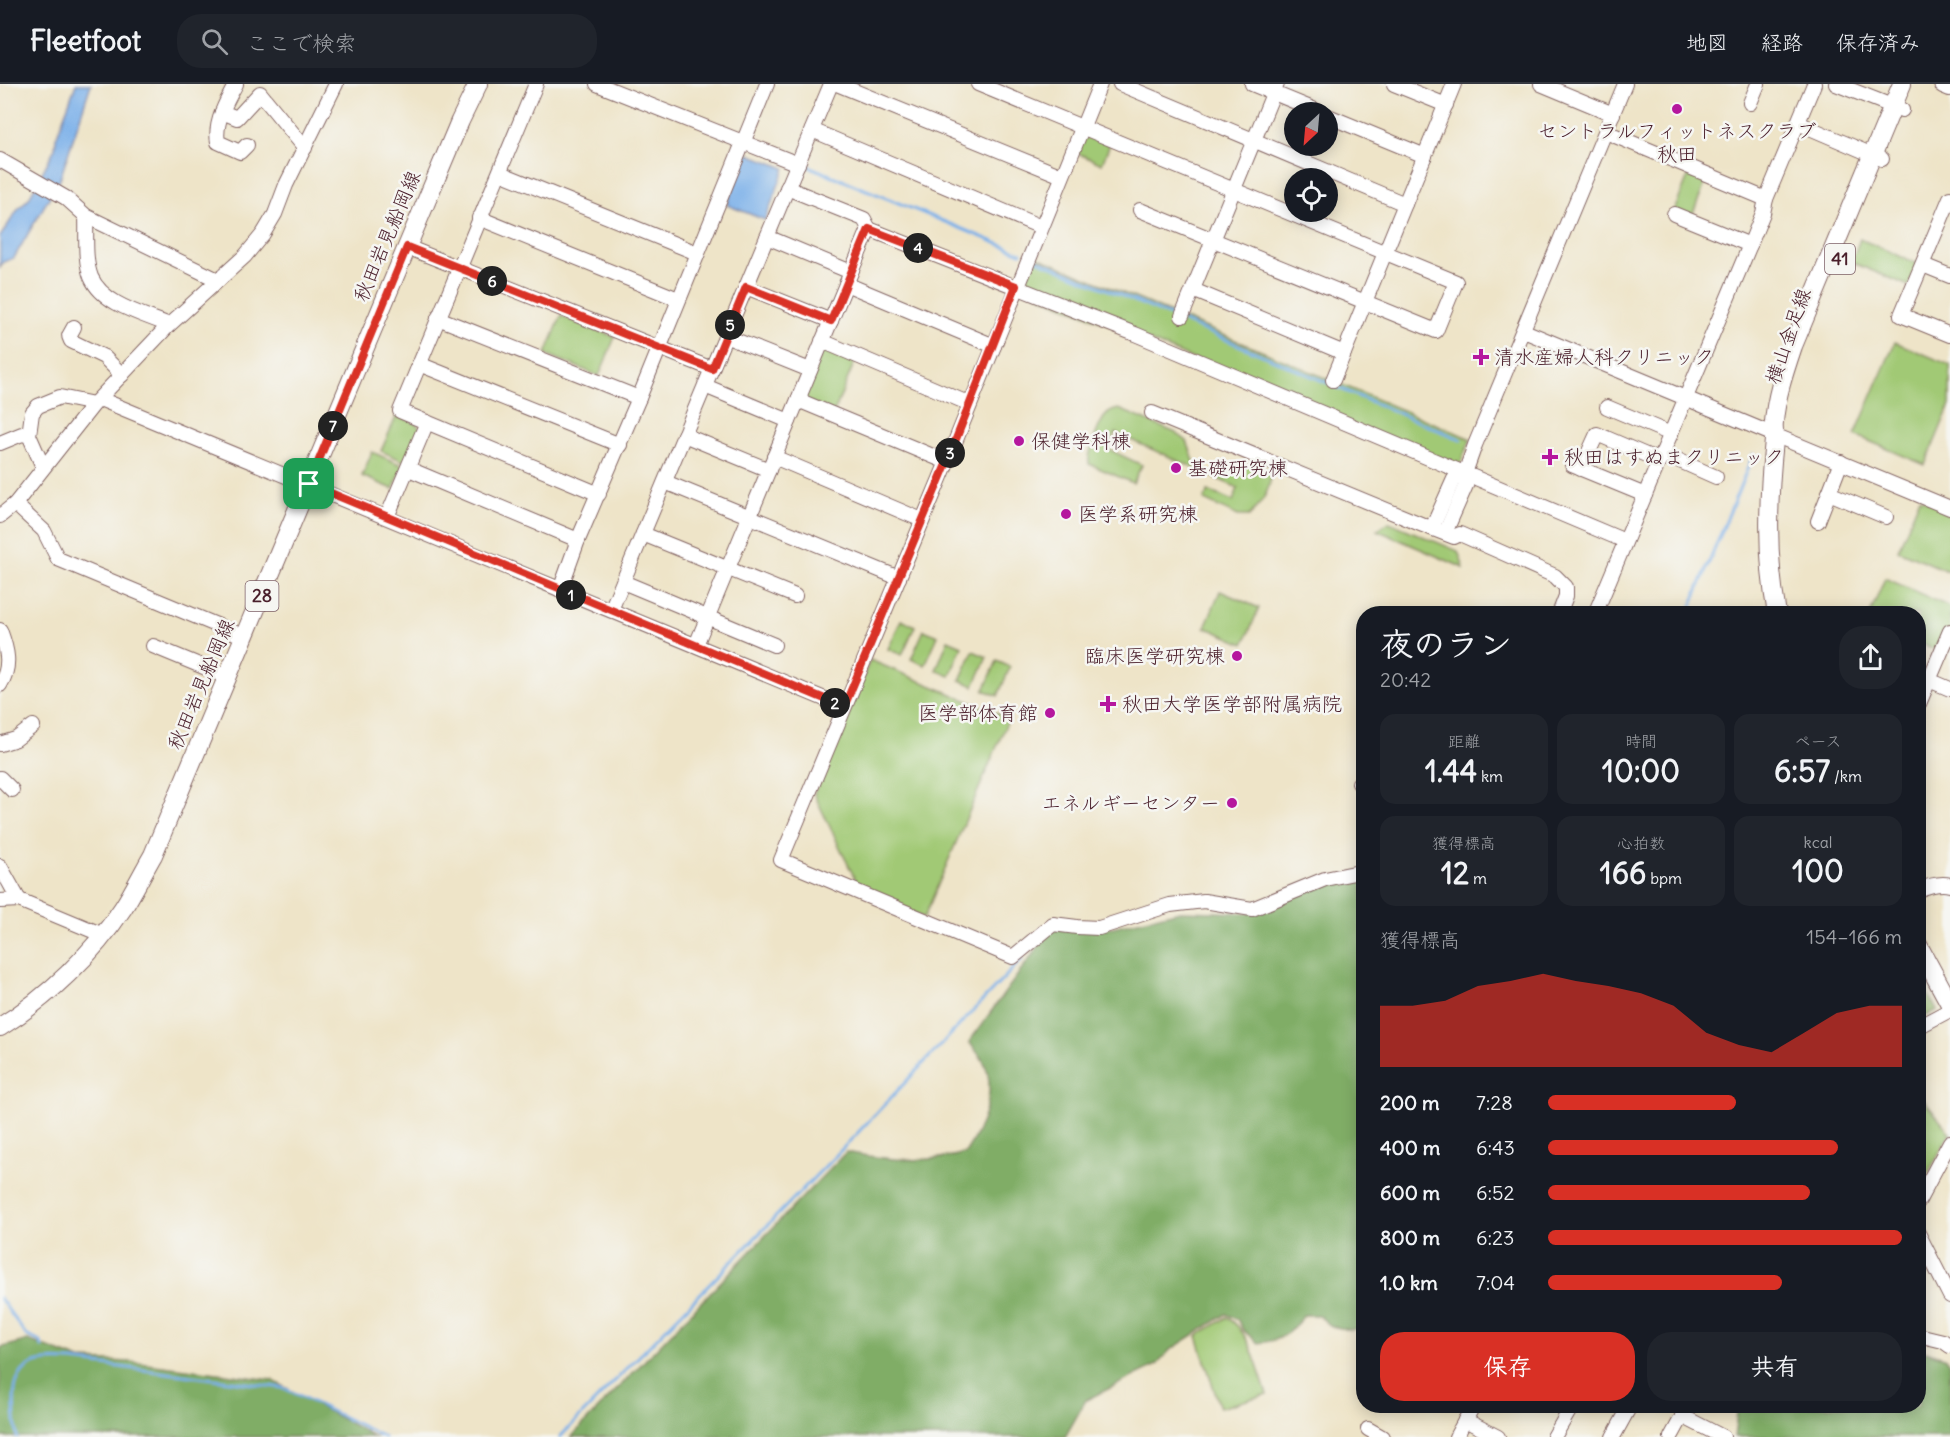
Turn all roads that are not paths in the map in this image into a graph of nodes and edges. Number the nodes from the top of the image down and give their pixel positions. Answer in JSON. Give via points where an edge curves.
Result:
{"nodes":[{"id":1,"x":236,"y":84,"type":"edge"},
{"id":2,"x":336,"y":84,"type":"edge"},
{"id":3,"x":478,"y":84,"type":"edge"},
{"id":4,"x":536,"y":84,"type":"edge"},
{"id":5,"x":597,"y":84,"type":"edge"},
{"id":6,"x":831,"y":84,"type":"edge"},
{"id":7,"x":837,"y":84,"type":"edge"},
{"id":8,"x":978,"y":84,"type":"edge"},
{"id":9,"x":1100,"y":84,"type":"edge"},
{"id":10,"x":1119,"y":84,"type":"edge"},
{"id":11,"x":1252,"y":84,"type":"edge"},
{"id":12,"x":1394,"y":84,"type":"edge"},
{"id":13,"x":1454,"y":84,"type":"edge"},
{"id":14,"x":1541,"y":84,"type":"edge"},
{"id":15,"x":1625,"y":84,"type":"edge"},
{"id":16,"x":1758,"y":84,"type":"edge"},
{"id":17,"x":1814,"y":84,"type":"edge"},
{"id":18,"x":1836,"y":84,"type":"edge"},
{"id":19,"x":1902,"y":84,"type":"edge"},
{"id":20,"x":1913,"y":84,"type":"edge"},
{"id":21,"x":1943,"y":84,"type":"edge"},
{"id":22,"x":763,"y":85,"type":"edge"},
{"id":23,"x":1950,"y":87,"type":"edge"},
{"id":24,"x":1275,"y":88,"type":"edge"},
{"id":25,"x":1301,"y":102,"type":"edge"},
{"id":26,"x":1750,"y":103,"type":"dead end"},
{"id":27,"x":1446,"y":105,"type":"junction"},
{"id":28,"x":1898,"y":109,"type":"junction"},
{"id":29,"x":222,"y":112,"type":"junction"},
{"id":30,"x":1613,"y":114,"type":"junction"},
{"id":31,"x":1338,"y":120,"type":"edge"},
{"id":32,"x":1798,"y":123,"type":"junction"},
{"id":33,"x":1083,"y":126,"type":"junction"},
{"id":34,"x":812,"y":130,"type":"junction"},
{"id":35,"x":1606,"y":132,"type":"junction"},
{"id":36,"x":1254,"y":142,"type":"junction"},
{"id":37,"x":744,"y":143,"type":"junction"},
{"id":38,"x":247,"y":145,"type":"dead end"},
{"id":39,"x":305,"y":148,"type":"junction"},
{"id":40,"x":1425,"y":156,"type":"junction"},
{"id":41,"x":1878,"y":157,"type":"junction"},
{"id":42,"x":0,"y":160,"type":"edge"},
{"id":43,"x":798,"y":164,"type":"junction"},
{"id":44,"x":500,"y":173,"type":"junction"},
{"id":45,"x":1062,"y":176,"type":"junction"},
{"id":46,"x":787,"y":188,"type":"junction"},
{"id":47,"x":1235,"y":190,"type":"junction"},
{"id":48,"x":1950,"y":198,"type":"edge"},
{"id":49,"x":1766,"y":200,"type":"junction"},
{"id":50,"x":1405,"y":204,"type":"junction"},
{"id":51,"x":1140,"y":210,"type":"dead end"},
{"id":52,"x":1674,"y":214,"type":"dead end"},
{"id":53,"x":86,"y":216,"type":"junction"},
{"id":54,"x":1946,"y":217,"type":"edge"},
{"id":55,"x":480,"y":218,"type":"junction"},
{"id":56,"x":1041,"y":227,"type":"junction"},
{"id":57,"x":869,"y":229,"type":"junction"},
{"id":58,"x":767,"y":237,"type":"junction"},
{"id":59,"x":1213,"y":240,"type":"junction"},
{"id":60,"x":1750,"y":245,"type":"junction"},
{"id":61,"x":407,"y":247,"type":"junction"},
{"id":62,"x":1385,"y":253,"type":"junction"},
{"id":63,"x":697,"y":254,"type":"junction"},
{"id":64,"x":1923,"y":265,"type":"junction"},
{"id":65,"x":458,"y":267,"type":"junction"},
{"id":66,"x":1950,"y":276,"type":"edge"},
{"id":67,"x":849,"y":278,"type":"junction"},
{"id":68,"x":218,"y":280,"type":"junction"},
{"id":69,"x":1016,"y":286,"type":"junction"},
{"id":70,"x":746,"y":287,"type":"junction"},
{"id":71,"x":1193,"y":290,"type":"junction"},
{"id":72,"x":678,"y":299,"type":"junction"},
{"id":73,"x":1364,"y":303,"type":"junction"},
{"id":74,"x":1182,"y":316,"type":"dead end"},
{"id":75,"x":438,"y":318,"type":"junction"},
{"id":76,"x":831,"y":321,"type":"junction"},
{"id":77,"x":169,"y":325,"type":"junction"},
{"id":78,"x":74,"y":327,"type":"dead end"},
{"id":79,"x":1524,"y":332,"type":"junction"},
{"id":80,"x":1950,"y":335,"type":"edge"},
{"id":81,"x":726,"y":336,"type":"junction"},
{"id":82,"x":822,"y":342,"type":"junction"},
{"id":83,"x":994,"y":346,"type":"junction"},
{"id":84,"x":660,"y":348,"type":"junction"},
{"id":85,"x":1344,"y":353,"type":"junction"},
{"id":86,"x":419,"y":364,"type":"junction"},
{"id":87,"x":712,"y":369,"type":"junction"},
{"id":88,"x":810,"y":370,"type":"junction"},
{"id":89,"x":122,"y":375,"type":"junction"},
{"id":90,"x":1333,"y":380,"type":"dead end"},
{"id":91,"x":705,"y":386,"type":"junction"},
{"id":92,"x":639,"y":398,"type":"junction"},
{"id":93,"x":1687,"y":398,"type":"junction"},
{"id":94,"x":798,"y":400,"type":"junction"},
{"id":95,"x":97,"y":401,"type":"junction"},
{"id":96,"x":970,"y":404,"type":"junction"},
{"id":97,"x":1608,"y":407,"type":"dead end"},
{"id":98,"x":1152,"y":413,"type":"dead end"},
{"id":99,"x":789,"y":421,"type":"junction"},
{"id":100,"x":427,"y":422,"type":"junction"},
{"id":101,"x":1671,"y":434,"type":"junction"},
{"id":102,"x":28,"y":435,"type":"junction"},
{"id":103,"x":684,"y":435,"type":"junction"},
{"id":104,"x":1775,"y":436,"type":"junction"},
{"id":105,"x":0,"y":443,"type":"edge"},
{"id":106,"x":620,"y":446,"type":"junction"},
{"id":107,"x":1661,"y":457,"type":"junction"},
{"id":108,"x":947,"y":462,"type":"junction"},
{"id":109,"x":772,"y":464,"type":"junction"},
{"id":110,"x":1840,"y":464,"type":"junction"},
{"id":111,"x":43,"y":467,"type":"junction"},
{"id":112,"x":408,"y":469,"type":"junction"},
{"id":113,"x":1464,"y":475,"type":"junction"},
{"id":114,"x":1716,"y":477,"type":"dead end"},
{"id":115,"x":665,"y":482,"type":"junction"},
{"id":116,"x":309,"y":484,"type":"junction"},
{"id":117,"x":599,"y":494,"type":"junction"},
{"id":118,"x":1829,"y":494,"type":"junction"},
{"id":119,"x":1645,"y":495,"type":"junction"},
{"id":120,"x":15,"y":504,"type":"junction"},
{"id":121,"x":1950,"y":508,"type":"edge"},
{"id":122,"x":0,"y":516,"type":"edge"},
{"id":123,"x":750,"y":516,"type":"junction"},
{"id":124,"x":387,"y":517,"type":"junction"},
{"id":125,"x":1886,"y":517,"type":"dead end"},
{"id":126,"x":922,"y":520,"type":"junction"},
{"id":127,"x":1818,"y":521,"type":"dead end"},
{"id":128,"x":1439,"y":531,"type":"junction"},
{"id":129,"x":643,"y":534,"type":"junction"},
{"id":130,"x":578,"y":540,"type":"junction"},
{"id":131,"x":1625,"y":541,"type":"junction"},
{"id":132,"x":728,"y":568,"type":"junction"},
{"id":133,"x":898,"y":578,"type":"junction"},
{"id":134,"x":623,"y":582,"type":"junction"},
{"id":135,"x":560,"y":590,"type":"junction"},
{"id":136,"x":795,"y":596,"type":"dead end"},
{"id":137,"x":1562,"y":606,"type":"edge"},
{"id":138,"x":1597,"y":606,"type":"edge"},
{"id":139,"x":1776,"y":606,"type":"edge"},
{"id":140,"x":611,"y":610,"type":"junction"},
{"id":141,"x":708,"y":617,"type":"junction"},
{"id":142,"x":0,"y":630,"type":"edge"},
{"id":143,"x":1950,"y":631,"type":"edge"},
{"id":144,"x":245,"y":637,"type":"junction"},
{"id":145,"x":696,"y":645,"type":"junction"},
{"id":146,"x":774,"y":645,"type":"dead end"},
{"id":147,"x":153,"y":646,"type":"dead end"},
{"id":148,"x":228,"y":677,"type":"junction"},
{"id":149,"x":1929,"y":680,"type":"junction"},
{"id":150,"x":0,"y":685,"type":"edge"},
{"id":151,"x":1926,"y":687,"type":"edge"},
{"id":152,"x":1950,"y":689,"type":"edge"},
{"id":153,"x":844,"y":707,"type":"junction"},
{"id":154,"x":33,"y":726,"type":"dead end"},
{"id":155,"x":0,"y":744,"type":"edge"},
{"id":156,"x":0,"y":778,"type":"edge"},
{"id":157,"x":12,"y":790,"type":"dead end"},
{"id":158,"x":0,"y":866,"type":"edge"},
{"id":159,"x":1356,"y":873,"type":"edge"},
{"id":160,"x":1950,"y":885,"type":"edge"},
{"id":161,"x":1926,"y":887,"type":"edge"},
{"id":162,"x":19,"y":900,"type":"junction"},
{"id":163,"x":0,"y":901,"type":"edge"},
{"id":164,"x":103,"y":935,"type":"junction"},
{"id":165,"x":1926,"y":959,"type":"edge"},
{"id":166,"x":1950,"y":1004,"type":"edge"},
{"id":167,"x":1950,"y":1010,"type":"edge"},
{"id":168,"x":1926,"y":1023,"type":"edge"},
{"id":169,"x":0,"y":1027,"type":"edge"},
{"id":170,"x":1948,"y":1151,"type":"edge"},
{"id":171,"x":1926,"y":1188,"type":"edge"},
{"id":172,"x":1926,"y":1249,"type":"edge"},
{"id":173,"x":1950,"y":1296,"type":"edge"},
{"id":174,"x":1950,"y":1329,"type":"edge"},
{"id":175,"x":1926,"y":1337,"type":"edge"},
{"id":176,"x":1947,"y":1344,"type":"edge"},
{"id":177,"x":1469,"y":1413,"type":"edge"},
{"id":178,"x":1568,"y":1413,"type":"edge"},
{"id":179,"x":1626,"y":1413,"type":"edge"},
{"id":180,"x":1684,"y":1413,"type":"edge"},
{"id":181,"x":1688,"y":1413,"type":"edge"},
{"id":182,"x":1465,"y":1420,"type":"junction"},
{"id":183,"x":1368,"y":1430,"type":"dead end"},
{"id":184,"x":1382,"y":1437,"type":"edge"},
{"id":185,"x":1456,"y":1437,"type":"edge"},
{"id":186,"x":1498,"y":1437,"type":"edge"},
{"id":187,"x":1554,"y":1437,"type":"edge"},
{"id":188,"x":1613,"y":1437,"type":"edge"},
{"id":189,"x":1671,"y":1437,"type":"edge"},
{"id":190,"x":1724,"y":1437,"type":"edge"}],
"edges":[{"from":1,"to":29,"type":"street"},
{"from":2,"to":39,"type":"street"},
{"from":3,"to":61,"type":"main road","name":"秋田岩見船岡線","number":"28"},
{"from":4,"to":44,"type":"street"},
{"from":5,"to":37,"type":"street"},
{"from":6,"to":34,"type":"street"},
{"from":7,"to":45,"type":"street"},
{"from":8,"to":33,"type":"street"},
{"from":9,"to":33,"type":"street"},
{"from":10,"to":36,"type":"street"},
{"from":11,"to":24,"type":"street"},
{"from":12,"to":27,"type":"street"},
{"from":13,"to":27,"type":"street"},
{"from":14,"to":30,"type":"street"},
{"from":15,"to":30,"type":"street"},
{"from":16,"to":26,"type":"street"},
{"from":17,"to":32,"type":"street"},
{"from":18,"to":28,"type":"street"},
{"from":19,"to":28,"type":"main road","name":"横山金足線","number":"41"},
{"from":20,"to":28,"type":"main road","name":"横山金足線","number":"41"},
{"from":21,"to":23,"type":"main road"},
{"from":22,"to":37,"type":"street"},
{"from":24,"to":25,"type":"street"},
{"from":24,"to":36,"type":"street"},
{"from":27,"to":40,"type":"street"},
{"from":28,"to":41,"type":"main road","name":"横山金足線","number":"41"},
{"from":29,"to":38,"type":"street","via":[[216,134],[218,142],[240,152]]},
{"from":29,"to":39,"type":"street","via":[[237,118],[260,93]]},
{"from":30,"to":35,"type":"street"},
{"from":31,"to":40,"type":"street"},
{"from":32,"to":41,"type":"street"},
{"from":32,"to":49,"type":"street"},
{"from":33,"to":45,"type":"street"},
{"from":33,"to":47,"type":"street"},
{"from":34,"to":43,"type":"street"},
{"from":34,"to":56,"type":"street"},
{"from":35,"to":49,"type":"street"},
{"from":35,"to":79,"type":"street"},
{"from":36,"to":47,"type":"street"},
{"from":36,"to":50,"type":"street"},
{"from":37,"to":43,"type":"street"},
{"from":37,"to":63,"type":"street"},
{"from":39,"to":68,"type":"street","via":[[263,234]]},
{"from":40,"to":50,"type":"street"},
{"from":41,"to":104,"type":"main road","name":"横山金足線","number":"41","via":[[1793,346],[1773,423]]},
{"from":42,"to":53,"type":"street","via":[[66,198]]},
{"from":43,"to":46,"type":"street"},
{"from":44,"to":55,"type":"street"},
{"from":44,"to":63,"type":"street"},
{"from":45,"to":56,"type":"street"},
{"from":46,"to":57,"type":"street","via":[[864,219]]},
{"from":46,"to":58,"type":"street"},
{"from":47,"to":59,"type":"street"},
{"from":47,"to":62,"type":"street"},
{"from":48,"to":54,"type":"street"},
{"from":49,"to":60,"type":"street"},
{"from":50,"to":62,"type":"street"},
{"from":51,"to":59,"type":"street"},
{"from":52,"to":60,"type":"street"},
{"from":53,"to":68,"type":"street"},
{"from":53,"to":77,"type":"street","via":[[88,265],[103,294]]},
{"from":54,"to":64,"type":"street"},
{"from":55,"to":65,"type":"street"},
{"from":55,"to":72,"type":"street"},
{"from":56,"to":69,"type":"street"},
{"from":57,"to":67,"type":"street"},
{"from":57,"to":69,"type":"street"},
{"from":58,"to":67,"type":"street"},
{"from":58,"to":70,"type":"street"},
{"from":59,"to":71,"type":"street"},
{"from":59,"to":73,"type":"street"},
{"from":60,"to":93,"type":"street"},
{"from":61,"to":65,"type":"street"},
{"from":61,"to":116,"type":"main road","name":"秋田岩見船岡線","number":"28"},
{"from":62,"to":73,"type":"street"},
{"from":62,"to":73,"type":"street","via":[[1456,282],[1436,331]]},
{"from":63,"to":72,"type":"street"},
{"from":64,"to":66,"type":"street"},
{"from":64,"to":80,"type":"street","via":[[1900,315]]},
{"from":65,"to":75,"type":"street"},
{"from":65,"to":84,"type":"street"},
{"from":67,"to":76,"type":"street"},
{"from":67,"to":83,"type":"street"},
{"from":68,"to":77,"type":"street"},
{"from":69,"to":83,"type":"street"},
{"from":69,"to":113,"type":"street"},
{"from":70,"to":76,"type":"street"},
{"from":70,"to":81,"type":"street"},
{"from":71,"to":74,"type":"street"},
{"from":71,"to":85,"type":"street"},
{"from":72,"to":84,"type":"street"},
{"from":73,"to":85,"type":"street"},
{"from":75,"to":86,"type":"street"},
{"from":75,"to":92,"type":"street"},
{"from":76,"to":82,"type":"street"},
{"from":77,"to":89,"type":"street"},
{"from":78,"to":89,"type":"street","via":[[69,336],[71,341],[104,357]]},
{"from":79,"to":93,"type":"street"},
{"from":79,"to":113,"type":"street"},
{"from":81,"to":87,"type":"street"},
{"from":81,"to":88,"type":"street"},
{"from":82,"to":88,"type":"street"},
{"from":82,"to":96,"type":"street"},
{"from":83,"to":96,"type":"street"},
{"from":84,"to":87,"type":"street"},
{"from":84,"to":92,"type":"street"},
{"from":85,"to":90,"type":"street"},
{"from":86,"to":100,"type":"street","via":[[400,411]]},
{"from":86,"to":106,"type":"street"},
{"from":87,"to":91,"type":"street"},
{"from":88,"to":94,"type":"street"},
{"from":89,"to":95,"type":"street"},
{"from":91,"to":99,"type":"street"},
{"from":91,"to":103,"type":"street"},
{"from":92,"to":106,"type":"street"},
{"from":93,"to":101,"type":"street"},
{"from":93,"to":104,"type":"street"},
{"from":94,"to":99,"type":"street"},
{"from":94,"to":108,"type":"street"},
{"from":95,"to":102,"type":"street","via":[[60,397],[38,406],[32,413]]},
{"from":95,"to":111,"type":"street"},
{"from":95,"to":116,"type":"street"},
{"from":96,"to":108,"type":"street"},
{"from":97,"to":101,"type":"street"},
{"from":98,"to":128,"type":"street"},
{"from":99,"to":109,"type":"street"},
{"from":100,"to":112,"type":"street"},
{"from":100,"to":117,"type":"street"},
{"from":101,"to":107,"type":"street"},
{"from":102,"to":105,"type":"street"},
{"from":102,"to":111,"type":"street"},
{"from":103,"to":109,"type":"street"},
{"from":103,"to":115,"type":"street"},
{"from":104,"to":110,"type":"street"},
{"from":104,"to":139,"type":"main road","name":"横山金足線","number":"41","via":[[1767,538]]},
{"from":106,"to":117,"type":"street"},
{"from":107,"to":114,"type":"street"},
{"from":107,"to":119,"type":"street"},
{"from":107,"to":119,"type":"street","via":[[1597,434],[1577,467]]},
{"from":108,"to":126,"type":"street"},
{"from":109,"to":123,"type":"street"},
{"from":109,"to":126,"type":"street"},
{"from":110,"to":118,"type":"street"},
{"from":110,"to":121,"type":"street"},
{"from":111,"to":120,"type":"street"},
{"from":112,"to":124,"type":"street"},
{"from":112,"to":130,"type":"street"},
{"from":113,"to":128,"type":"street","via":[[1454,479]]},
{"from":113,"to":131,"type":"street"},
{"from":115,"to":123,"type":"street"},
{"from":115,"to":129,"type":"street"},
{"from":116,"to":124,"type":"street"},
{"from":116,"to":144,"type":"main road","name":"秋田岩見船岡線","number":"28"},
{"from":117,"to":130,"type":"street"},
{"from":118,"to":125,"type":"street"},
{"from":118,"to":127,"type":"street"},
{"from":119,"to":131,"type":"street"},
{"from":120,"to":122,"type":"street"},
{"from":120,"to":144,"type":"street","via":[[44,531],[58,559]]},
{"from":123,"to":132,"type":"street"},
{"from":123,"to":133,"type":"street"},
{"from":124,"to":135,"type":"street"},
{"from":126,"to":133,"type":"street"},
{"from":128,"to":137,"type":"street","via":[[1454,537],[1460,534],[1561,580],[1566,587]]},
{"from":129,"to":132,"type":"street"},
{"from":129,"to":134,"type":"street"},
{"from":130,"to":135,"type":"street"},
{"from":131,"to":138,"type":"street"},
{"from":132,"to":136,"type":"street"},
{"from":132,"to":141,"type":"street"},
{"from":133,"to":153,"type":"street"},
{"from":134,"to":140,"type":"street"},
{"from":134,"to":141,"type":"street"},
{"from":135,"to":140,"type":"street"},
{"from":140,"to":145,"type":"street"},
{"from":141,"to":145,"type":"street"},
{"from":141,"to":146,"type":"street"},
{"from":142,"to":150,"type":"street","via":[[8,663]]},
{"from":143,"to":149,"type":"street"},
{"from":144,"to":148,"type":"main road","name":"秋田岩見船岡線","number":"28"},
{"from":145,"to":153,"type":"street"},
{"from":147,"to":148,"type":"street"},
{"from":148,"to":164,"type":"main road","name":"秋田岩見船岡線","number":"28","via":[[153,855],[124,908]]},
{"from":149,"to":151,"type":"street"},
{"from":149,"to":152,"type":"street"},
{"from":153,"to":159,"type":"street","via":[[780,860],[1013,957],[1053,924],[1099,928],[1170,905],[1204,901],[1252,909],[1325,879]]},
{"from":154,"to":155,"type":"street","via":[[16,739]]},
{"from":156,"to":157,"type":"street"},
{"from":158,"to":162,"type":"street"},
{"from":160,"to":161,"type":"street"},
{"from":162,"to":163,"type":"street"},
{"from":162,"to":164,"type":"street"},
{"from":164,"to":169,"type":"main road","name":"秋田岩見船岡線","number":"28","via":[[37,1001]]},
{"from":165,"to":166,"type":"main road"},
{"from":167,"to":168,"type":"street"},
{"from":170,"to":171,"type":"street"},
{"from":172,"to":173,"type":"street"},
{"from":174,"to":176,"type":"street"},
{"from":175,"to":176,"type":"street"},
{"from":177,"to":182,"type":"street"},
{"from":178,"to":187,"type":"street"},
{"from":179,"to":188,"type":"street"},
{"from":180,"to":189,"type":"street"},
{"from":181,"to":190,"type":"street"},
{"from":182,"to":185,"type":"street"},
{"from":182,"to":186,"type":"street"},
{"from":183,"to":184,"type":"street"}]}
